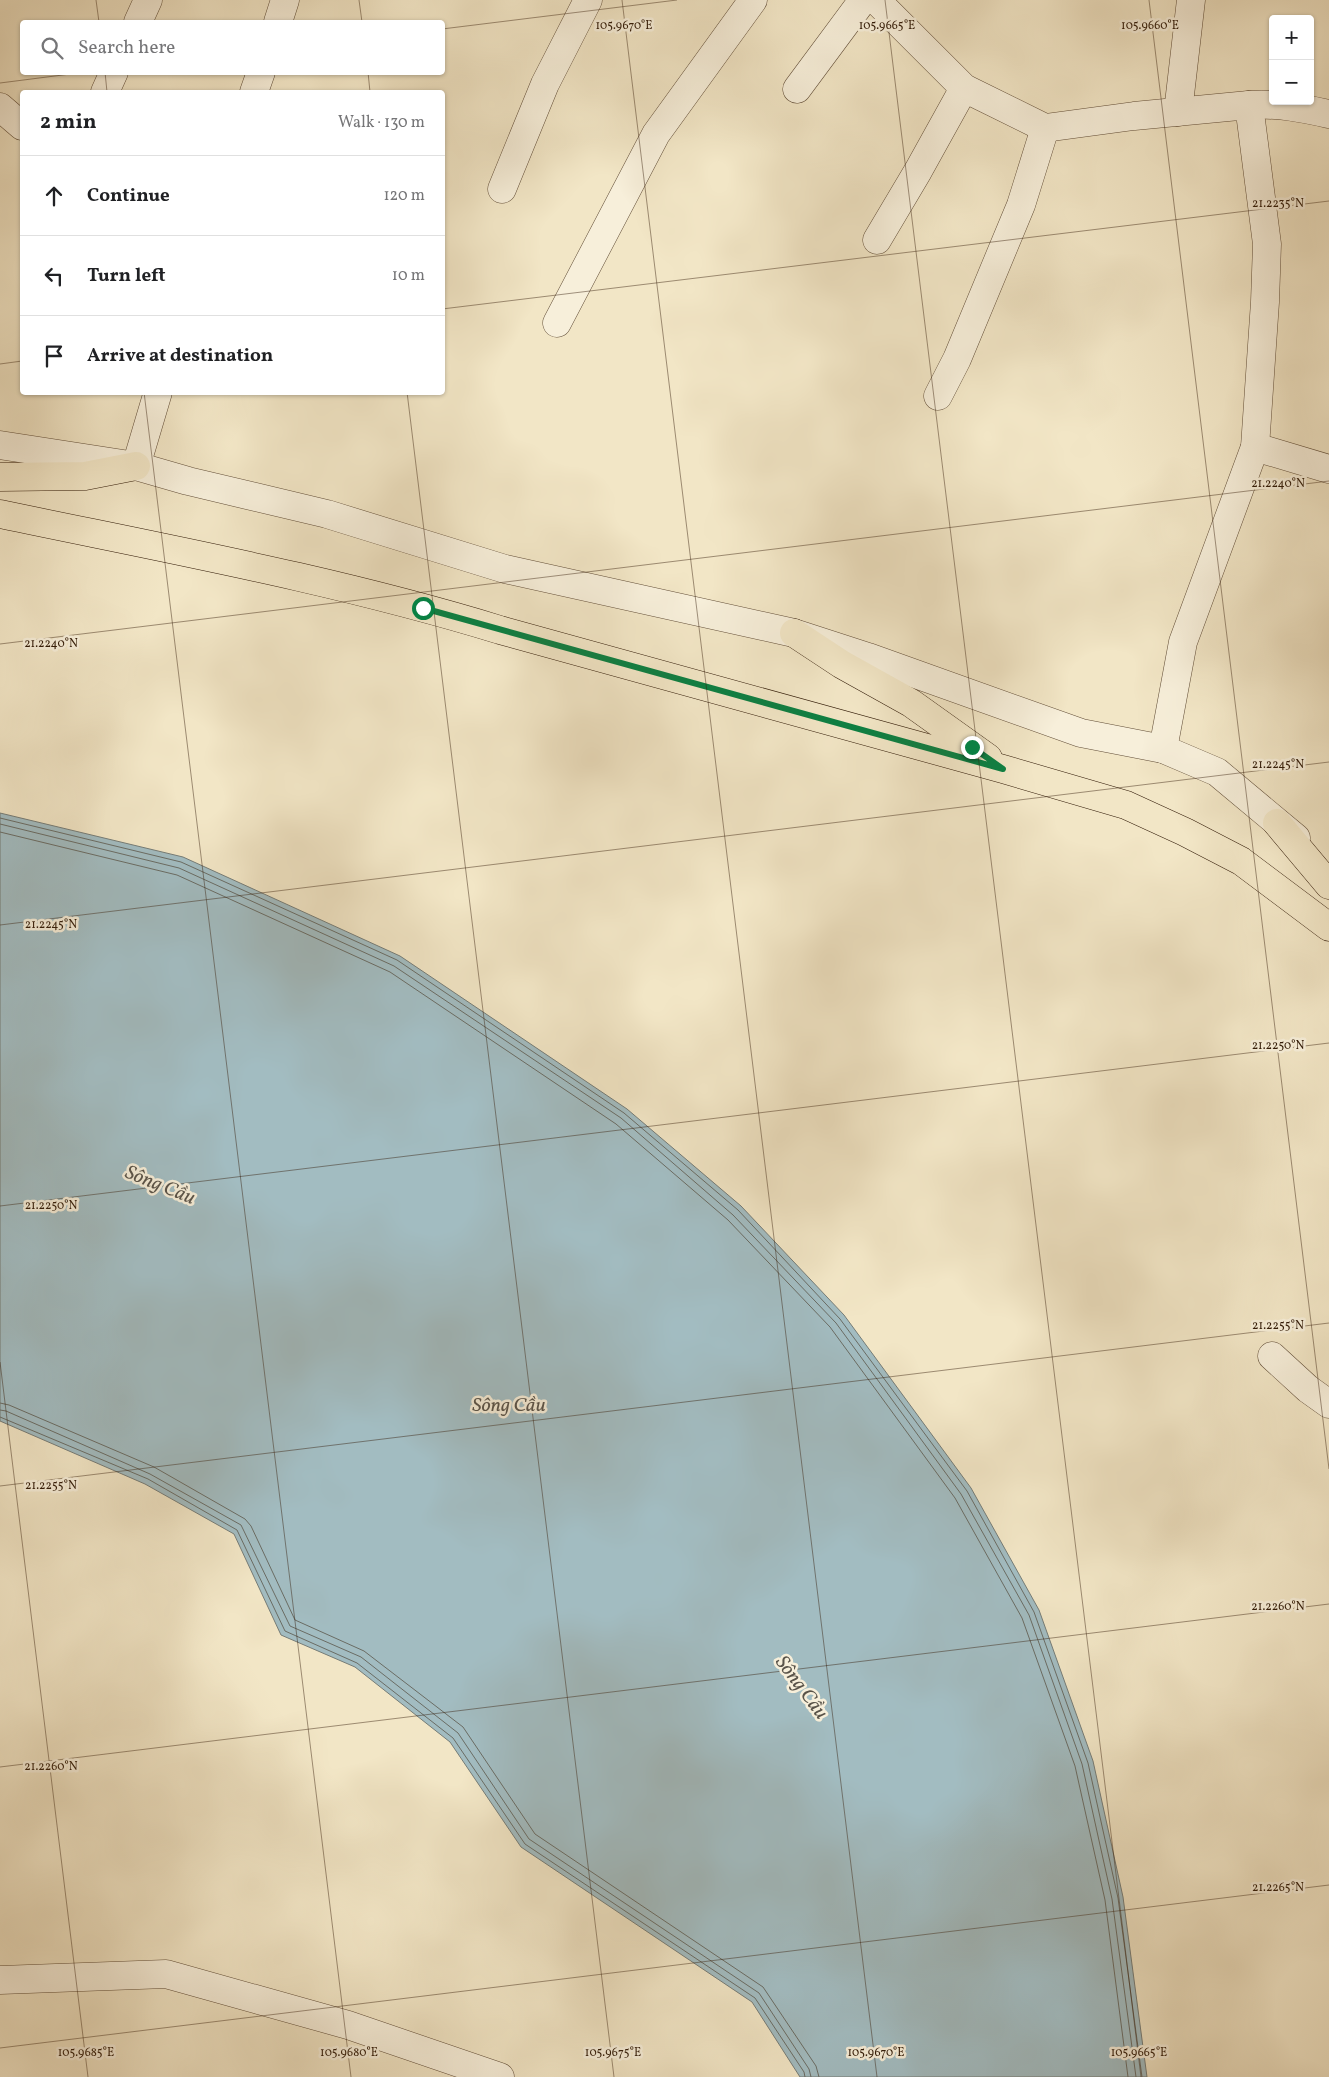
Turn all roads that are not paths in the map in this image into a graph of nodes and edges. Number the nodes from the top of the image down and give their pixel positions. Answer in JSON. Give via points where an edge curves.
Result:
{"nodes":[{"id":1,"x":148,"y":0,"type":"edge"},
{"id":2,"x":285,"y":0,"type":"edge"},
{"id":3,"x":588,"y":0,"type":"edge"},
{"id":4,"x":753,"y":0,"type":"edge"},
{"id":5,"x":863,"y":0,"type":"edge"},
{"id":6,"x":876,"y":0,"type":"edge"},
{"id":7,"x":1191,"y":0,"type":"edge"},
{"id":8,"x":139,"y":20,"type":"edge"},
{"id":9,"x":279,"y":20,"type":"edge"},
{"id":10,"x":113,"y":75,"type":"edge"},
{"id":11,"x":260,"y":75,"type":"edge"},
{"id":12,"x":964,"y":88,"type":"junction"},
{"id":13,"x":798,"y":89,"type":"dead end"},
{"id":14,"x":106,"y":90,"type":"edge"},
{"id":15,"x":255,"y":90,"type":"edge"},
{"id":16,"x":1249,"y":106,"type":"junction"},
{"id":17,"x":0,"y":107,"type":"edge"},
{"id":18,"x":1178,"y":112,"type":"junction"},
{"id":19,"x":1329,"y":114,"type":"edge"},
{"id":20,"x":20,"y":124,"type":"edge"},
{"id":21,"x":1045,"y":128,"type":"junction"},
{"id":22,"x":502,"y":189,"type":"dead end"},
{"id":23,"x":877,"y":240,"type":"dead end"},
{"id":24,"x":557,"y":324,"type":"dead end"},
{"id":25,"x":157,"y":395,"type":"edge"},
{"id":26,"x":938,"y":396,"type":"dead end"},
{"id":27,"x":0,"y":445,"type":"edge"},
{"id":28,"x":1255,"y":447,"type":"junction"},
{"id":29,"x":136,"y":466,"type":"junction"},
{"id":30,"x":1329,"y":469,"type":"edge"},
{"id":31,"x":0,"y":476,"type":"edge"},
{"id":32,"x":0,"y":514,"type":"edge"},
{"id":33,"x":794,"y":634,"type":"junction"},
{"id":34,"x":1163,"y":749,"type":"junction"},
{"id":35,"x":1003,"y":769,"type":"junction"},
{"id":36,"x":1277,"y":823,"type":"junction"},
{"id":37,"x":1329,"y":864,"type":"edge"},
{"id":38,"x":1329,"y":885,"type":"edge"},
{"id":39,"x":1329,"y":927,"type":"edge"},
{"id":40,"x":1272,"y":1356,"type":"dead end"},
{"id":41,"x":1329,"y":1404,"type":"edge"},
{"id":42,"x":0,"y":1980,"type":"edge"},
{"id":43,"x":500,"y":2077,"type":"edge"}],
"edges":[{"from":1,"to":8,"type":"street"},
{"from":2,"to":9,"type":"street"},
{"from":3,"to":22,"type":"street","via":[[545,84]]},
{"from":4,"to":24,"type":"street","via":[[656,134]]},
{"from":5,"to":13,"type":"street"},
{"from":6,"to":12,"type":"street"},
{"from":7,"to":18,"type":"street"},
{"from":10,"to":14,"type":"street"},
{"from":11,"to":15,"type":"street"},
{"from":12,"to":21,"type":"street"},
{"from":12,"to":23,"type":"street"},
{"from":16,"to":18,"type":"street"},
{"from":16,"to":19,"type":"street","via":[[1285,105]]},
{"from":16,"to":28,"type":"street","via":[[1267,244]]},
{"from":17,"to":20,"type":"street"},
{"from":18,"to":21,"type":"street"},
{"from":21,"to":26,"type":"street","via":[[1021,205]]},
{"from":25,"to":29,"type":"street"},
{"from":27,"to":29,"type":"street"},
{"from":28,"to":30,"type":"street"},
{"from":28,"to":34,"type":"street","via":[[1183,642]]},
{"from":29,"to":31,"type":"main road","via":[[85,476]]},
{"from":29,"to":33,"type":"street","via":[[328,514],[505,569]]},
{"from":32,"to":35,"type":"main road","via":[[306,579],[439,611]]},
{"from":33,"to":34,"type":"street","via":[[868,657],[1081,734]]},
{"from":33,"to":35,"type":"main road","via":[[911,703]]},
{"from":34,"to":36,"type":"street","via":[[1217,772]]},
{"from":35,"to":39,"type":"main road","via":[[1126,805],[1185,832],[1241,862]]},
{"from":36,"to":37,"type":"street"},
{"from":36,"to":38,"type":"main road"},
{"from":40,"to":41,"type":"street"},
{"from":42,"to":43,"type":"street","via":[[166,1974],[348,2025]]}]}
